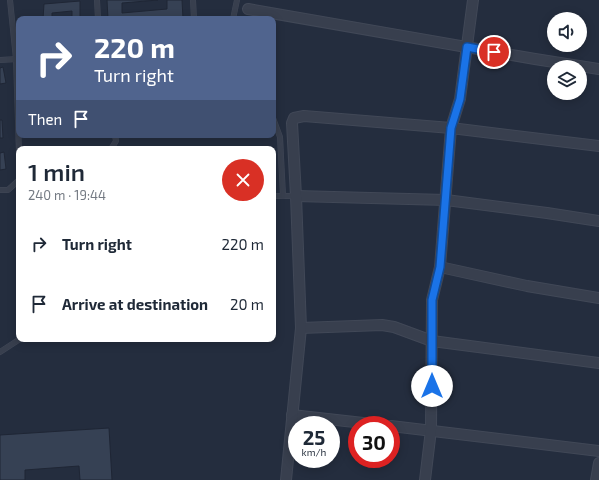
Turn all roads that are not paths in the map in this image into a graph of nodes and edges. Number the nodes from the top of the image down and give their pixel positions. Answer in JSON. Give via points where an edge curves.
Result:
{"nodes":[{"id":1,"x":10,"y":0,"type":"edge"},
{"id":2,"x":97,"y":0,"type":"edge"},
{"id":3,"x":193,"y":0,"type":"edge"},
{"id":4,"x":236,"y":0,"type":"edge"},
{"id":5,"x":474,"y":0,"type":"edge"},
{"id":6,"x":248,"y":9,"type":"dead end"},
{"id":7,"x":98,"y":16,"type":"edge"},
{"id":8,"x":196,"y":16,"type":"edge"},
{"id":9,"x":233,"y":16,"type":"edge"},
{"id":10,"x":467,"y":47,"type":"junction"},
{"id":11,"x":16,"y":51,"type":"edge"},
{"id":12,"x":16,"y":59,"type":"edge"},
{"id":13,"x":0,"y":60,"type":"edge"},
{"id":14,"x":599,"y":69,"type":"edge"},
{"id":15,"x":276,"y":126,"type":"edge"},
{"id":16,"x":451,"y":128,"type":"junction"},
{"id":17,"x":599,"y":146,"type":"edge"},
{"id":18,"x":16,"y":183,"type":"edge"},
{"id":19,"x":0,"y":190,"type":"edge"},
{"id":20,"x":276,"y":196,"type":"edge"},
{"id":21,"x":283,"y":196,"type":"junction"},
{"id":22,"x":296,"y":196,"type":"junction"},
{"id":23,"x":446,"y":200,"type":"junction"},
{"id":24,"x":599,"y":221,"type":"edge"},
{"id":25,"x":440,"y":267,"type":"junction"},
{"id":26,"x":599,"y":298,"type":"edge"},
{"id":27,"x":301,"y":328,"type":"junction"},
{"id":28,"x":432,"y":341,"type":"junction"},
{"id":29,"x":16,"y":342,"type":"edge"},
{"id":30,"x":0,"y":352,"type":"edge"},
{"id":31,"x":599,"y":363,"type":"edge"},
{"id":32,"x":292,"y":415,"type":"junction"},
{"id":33,"x":348,"y":421,"type":"edge"},
{"id":34,"x":400,"y":427,"type":"edge"},
{"id":35,"x":431,"y":430,"type":"junction"},
{"id":36,"x":599,"y":451,"type":"edge"},
{"id":37,"x":599,"y":462,"type":"edge"},
{"id":38,"x":286,"y":480,"type":"edge"},
{"id":39,"x":425,"y":480,"type":"edge"},
{"id":40,"x":596,"y":480,"type":"edge"}],
"edges":[{"from":1,"to":11,"type":"lane"},
{"from":2,"to":7,"type":"lane"},
{"from":3,"to":8,"type":"lane"},
{"from":4,"to":9,"type":"lane"},
{"from":5,"to":10,"type":"street"},
{"from":6,"to":10,"type":"street"},
{"from":10,"to":14,"type":"street"},
{"from":10,"to":16,"type":"street","via":[[460,99]]},
{"from":12,"to":13,"type":"lane"},
{"from":15,"to":21,"type":"lane","via":[[280,137]]},
{"from":16,"to":17,"type":"street"},
{"from":16,"to":22,"type":"street","via":[[304,116],[294,118],[292,123]]},
{"from":16,"to":23,"type":"street"},
{"from":18,"to":19,"type":"lane","via":[[8,190]]},
{"from":20,"to":21,"type":"lane"},
{"from":21,"to":22,"type":"lane"},
{"from":22,"to":23,"type":"street"},
{"from":22,"to":27,"type":"street"},
{"from":23,"to":24,"type":"street"},
{"from":23,"to":25,"type":"street"},
{"from":25,"to":26,"type":"street","via":[[527,286]]},
{"from":25,"to":28,"type":"street","via":[[432,300]]},
{"from":27,"to":28,"type":"street","via":[[382,325]]},
{"from":27,"to":32,"type":"street"},
{"from":28,"to":31,"type":"street"},
{"from":28,"to":35,"type":"street"},
{"from":29,"to":30,"type":"lane"},
{"from":32,"to":33,"type":"street"},
{"from":32,"to":38,"type":"street"},
{"from":34,"to":35,"type":"street"},
{"from":35,"to":36,"type":"street"},
{"from":35,"to":39,"type":"street"},
{"from":37,"to":40,"type":"street"}]}
